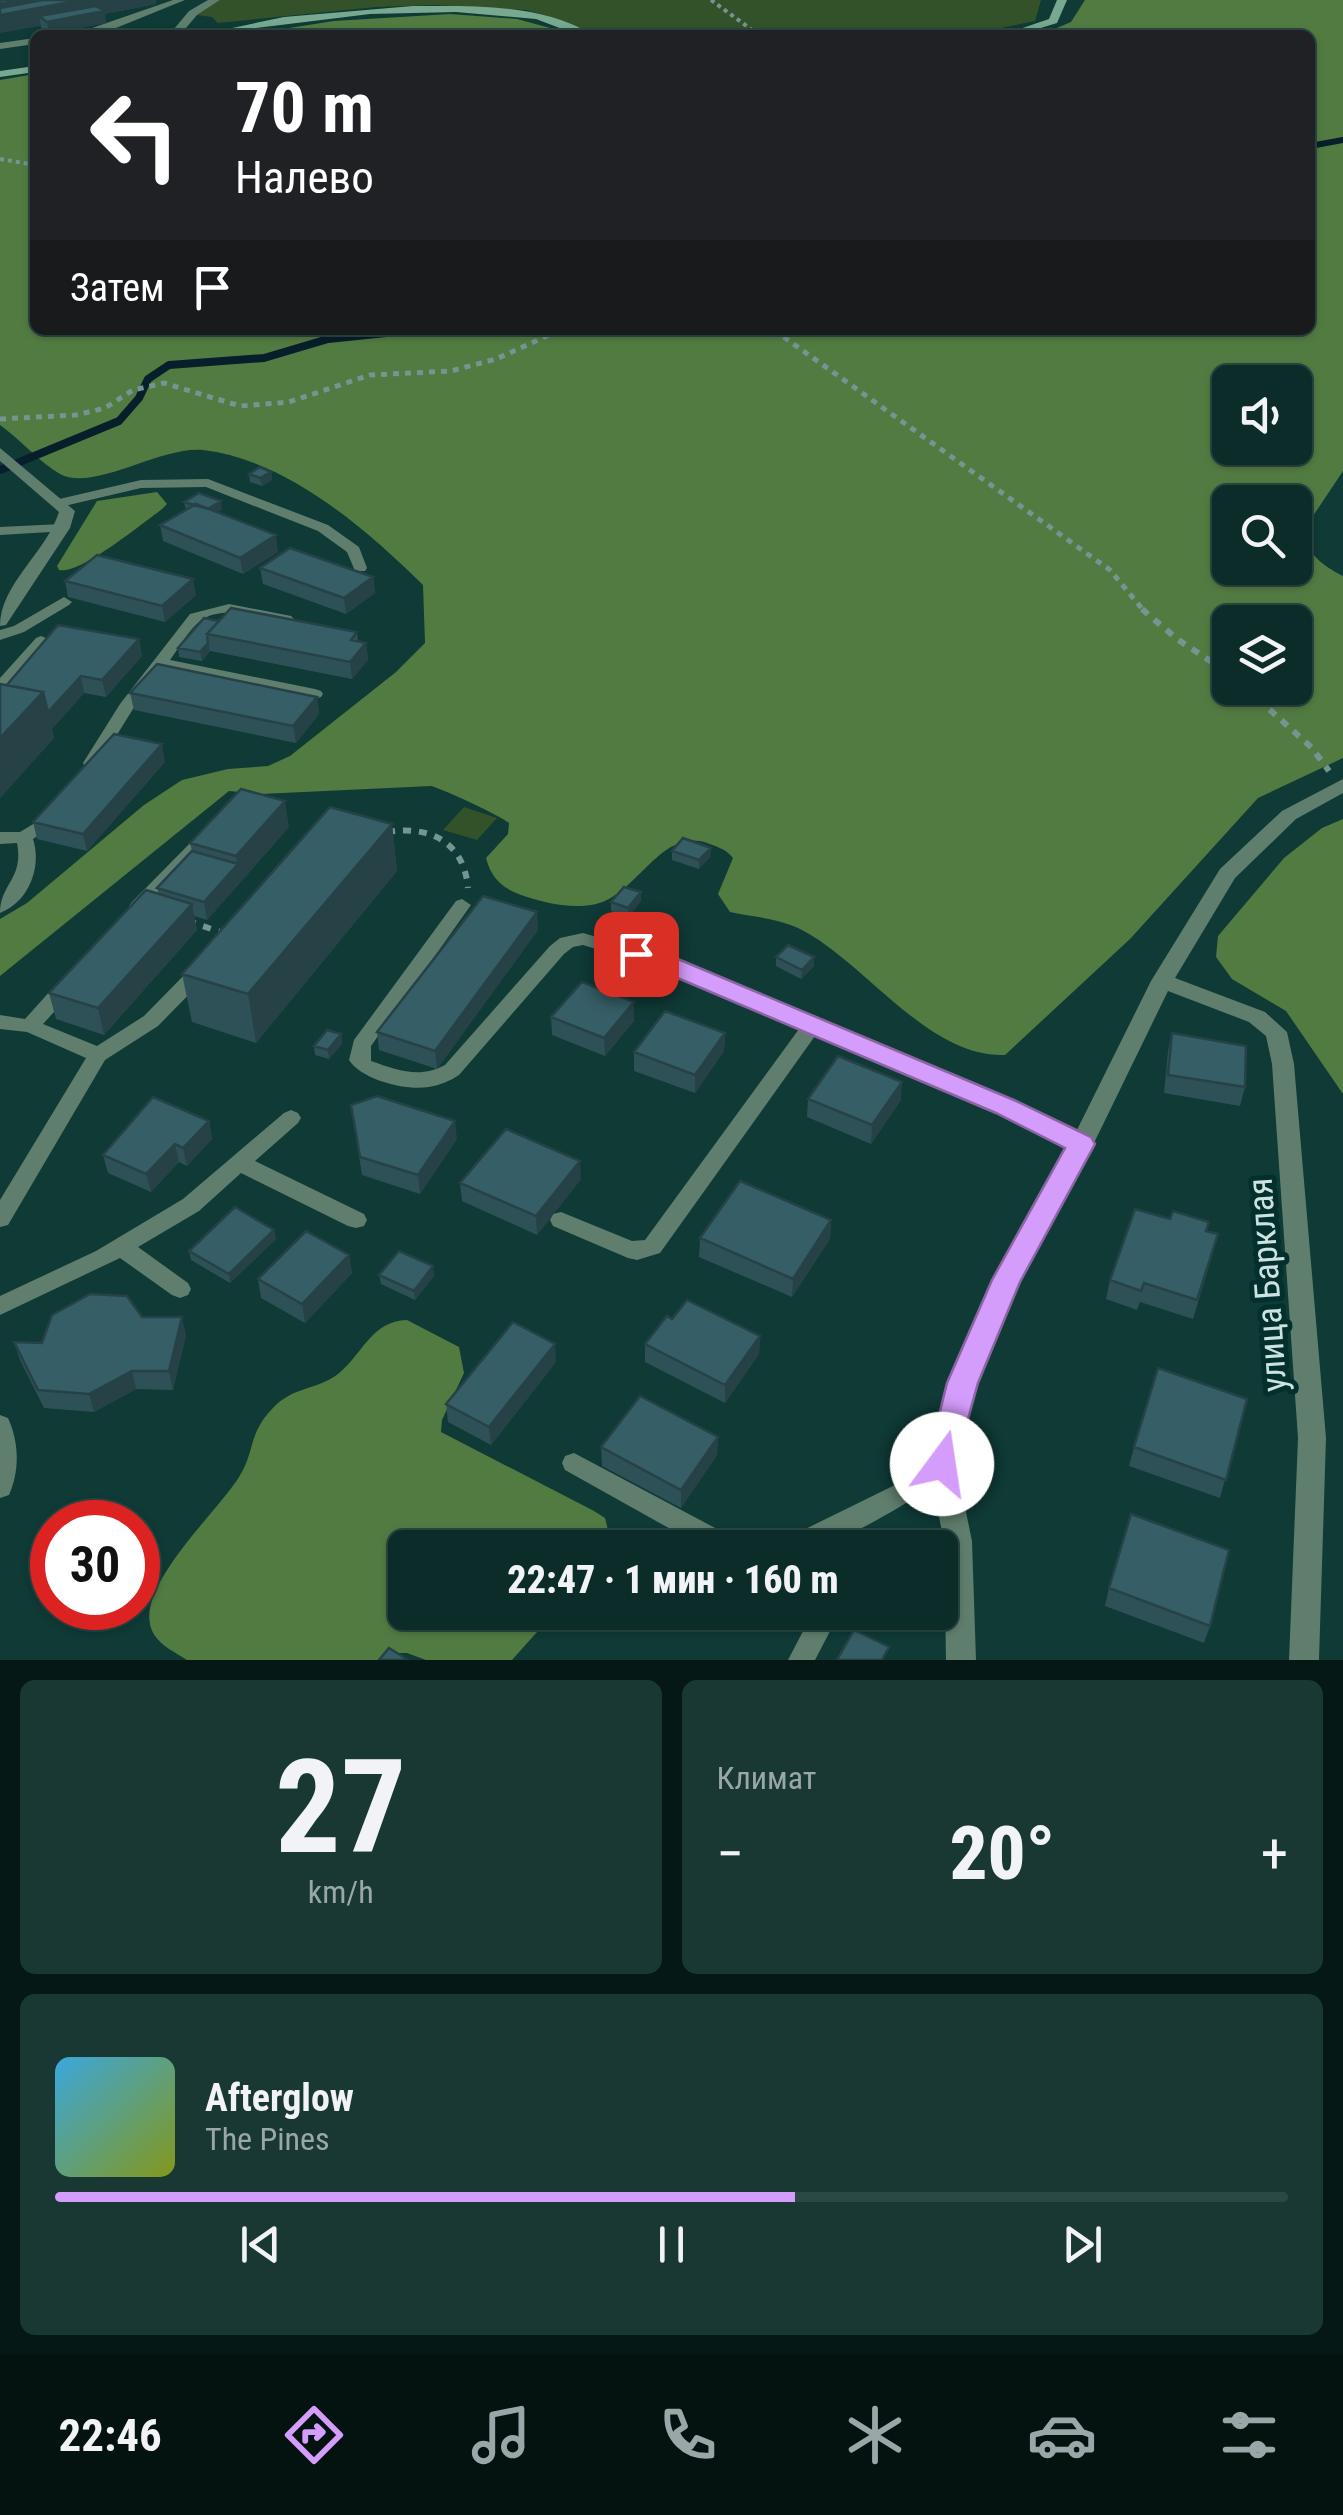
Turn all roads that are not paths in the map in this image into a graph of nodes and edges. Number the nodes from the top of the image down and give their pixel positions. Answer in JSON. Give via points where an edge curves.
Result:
{"nodes":[{"id":1,"x":181,"y":0,"type":"edge"},
{"id":2,"x":1062,"y":0,"type":"edge"},
{"id":3,"x":220,"y":6,"type":"edge"},
{"id":4,"x":99,"y":30,"type":"edge"},
{"id":5,"x":179,"y":30,"type":"edge"},
{"id":6,"x":234,"y":30,"type":"edge"},
{"id":7,"x":575,"y":30,"type":"edge"},
{"id":8,"x":1023,"y":30,"type":"edge"},
{"id":9,"x":30,"y":43,"type":"edge"},
{"id":10,"x":0,"y":46,"type":"edge"},
{"id":11,"x":30,"y":70,"type":"edge"},
{"id":12,"x":0,"y":74,"type":"edge"},
{"id":13,"x":3,"y":455,"type":"edge"},
{"id":14,"x":60,"y":504,"type":"junction"},
{"id":15,"x":62,"y":528,"type":"junction"},
{"id":16,"x":0,"y":531,"type":"edge"},
{"id":17,"x":360,"y":568,"type":"edge"},
{"id":18,"x":64,"y":602,"type":"dead end"},
{"id":19,"x":0,"y":621,"type":"edge"},
{"id":20,"x":304,"y":623,"type":"edge"},
{"id":21,"x":0,"y":635,"type":"edge"},
{"id":22,"x":42,"y":641,"type":"edge"},
{"id":23,"x":160,"y":663,"type":"junction"},
{"id":24,"x":0,"y":688,"type":"edge"},
{"id":25,"x":315,"y":694,"type":"edge"},
{"id":26,"x":84,"y":776,"type":"edge"},
{"id":27,"x":1343,"y":782,"type":"edge"},
{"id":28,"x":65,"y":804,"type":"edge"},
{"id":29,"x":227,"y":816,"type":"edge"},
{"id":30,"x":24,"y":837,"type":"junction"},
{"id":31,"x":0,"y":838,"type":"edge"},
{"id":32,"x":462,"y":905,"type":"road end"},
{"id":33,"x":0,"y":907,"type":"edge"},
{"id":34,"x":133,"y":911,"type":"edge"},
{"id":35,"x":232,"y":936,"type":"edge"},
{"id":36,"x":78,"y":972,"type":"edge"},
{"id":37,"x":1162,"y":981,"type":"junction"},
{"id":38,"x":0,"y":1022,"type":"edge"},
{"id":39,"x":30,"y":1026,"type":"junction"},
{"id":40,"x":812,"y":1028,"type":"junction"},
{"id":41,"x":98,"y":1054,"type":"junction"},
{"id":42,"x":291,"y":1118,"type":"dead end"},
{"id":43,"x":1081,"y":1144,"type":"junction"},
{"id":44,"x":241,"y":1164,"type":"junction"},
{"id":45,"x":0,"y":1218,"type":"edge"},
{"id":46,"x":356,"y":1220,"type":"dead end"},
{"id":47,"x":561,"y":1220,"type":"dead end"},
{"id":48,"x":121,"y":1247,"type":"junction"},
{"id":49,"x":180,"y":1289,"type":"dead end"},
{"id":50,"x":0,"y":1306,"type":"edge"},
{"id":51,"x":0,"y":1424,"type":"edge"},
{"id":52,"x":574,"y":1463,"type":"dead end"},
{"id":53,"x":942,"y":1464,"type":"junction"},
{"id":54,"x":0,"y":1486,"type":"edge"},
{"id":55,"x":695,"y":1530,"type":"edge"},
{"id":56,"x":829,"y":1530,"type":"edge"},
{"id":57,"x":956,"y":1530,"type":"edge"},
{"id":58,"x":958,"y":1540,"type":"edge"},
{"id":59,"x":817,"y":1630,"type":"edge"},
{"id":60,"x":801,"y":1660,"type":"edge"},
{"id":61,"x":961,"y":1660,"type":"edge"},
{"id":62,"x":1304,"y":1660,"type":"edge"}],
"edges":[{"from":1,"to":4,"type":"lane"},
{"from":2,"to":8,"type":"main road","via":[[1053,21]]},
{"from":3,"to":5,"type":"street","via":[[193,14]]},
{"from":6,"to":7,"type":"main road","via":[[318,16],[440,8],[538,16]]},
{"from":9,"to":10,"type":"lane"},
{"from":11,"to":12,"type":"main road"},
{"from":13,"to":14,"type":"street"},
{"from":14,"to":15,"type":"street","via":[[66,510]]},
{"from":14,"to":17,"type":"lane","via":[[141,484],[208,484],[322,528],[354,550]]},
{"from":15,"to":16,"type":"lane"},
{"from":15,"to":19,"type":"street"},
{"from":18,"to":21,"type":"lane"},
{"from":20,"to":23,"type":"lane","via":[[231,606],[210,609],[195,617]]},
{"from":22,"to":24,"type":"lane"},
{"from":23,"to":25,"type":"lane"},
{"from":23,"to":26,"type":"lane"},
{"from":27,"to":37,"type":"street","via":[[1289,815],[1228,874]]},
{"from":28,"to":30,"type":"lane"},
{"from":29,"to":34,"type":"lane"},
{"from":30,"to":31,"type":"lane"},
{"from":30,"to":33,"type":"lane","via":[[29,849],[23,886]]},
{"from":32,"to":40,"type":"lane","via":[[360,1046],[364,1066],[414,1082],[439,1079],[557,950],[582,939],[670,965]]},
{"from":35,"to":41,"type":"lane","via":[[150,1022]]},
{"from":36,"to":39,"type":"lane"},
{"from":37,"to":43,"type":"street"},
{"from":37,"to":62,"type":"street","name":"улица Барклая","via":[[1258,1018],[1276,1032],[1283,1064],[1312,1438]]},
{"from":38,"to":39,"type":"lane"},
{"from":39,"to":41,"type":"lane"},
{"from":40,"to":43,"type":"lane"},
{"from":40,"to":47,"type":"lane","via":[[652,1246],[638,1251]]},
{"from":41,"to":45,"type":"lane"},
{"from":42,"to":44,"type":"lane"},
{"from":43,"to":53,"type":"street","via":[[1006,1280],[962,1383]]},
{"from":44,"to":46,"type":"lane"},
{"from":44,"to":48,"type":"lane","via":[[191,1206]]},
{"from":48,"to":49,"type":"lane"},
{"from":48,"to":50,"type":"lane"},
{"from":51,"to":54,"type":"lane","via":[[6,1445]]},
{"from":52,"to":55,"type":"lane"},
{"from":53,"to":56,"type":"lane","via":[[908,1491]]},
{"from":53,"to":57,"type":"street"},
{"from":58,"to":61,"type":"street"},
{"from":59,"to":60,"type":"lane"}]}
